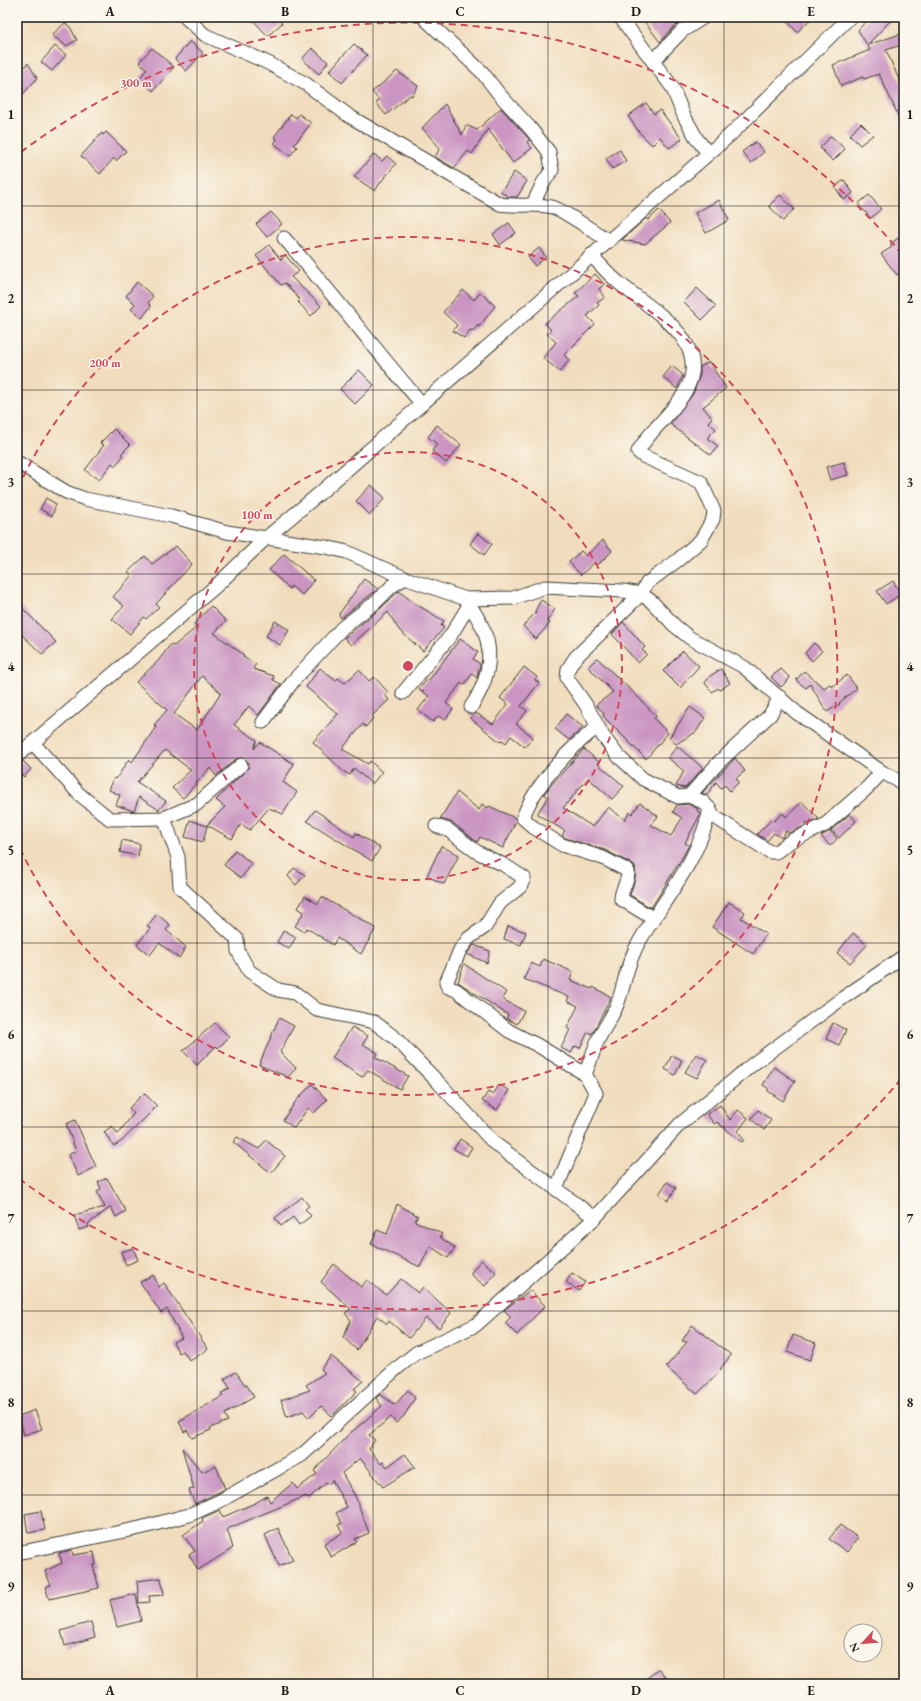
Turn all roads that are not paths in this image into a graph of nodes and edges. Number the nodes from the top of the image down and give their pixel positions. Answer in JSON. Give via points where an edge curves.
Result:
{"nodes":[{"id":1,"x":185,"y":17,"type":"edge"},
{"id":2,"x":423,"y":17,"type":"edge"},
{"id":3,"x":620,"y":17,"type":"edge"},
{"id":4,"x":704,"y":17,"type":"edge"},
{"id":5,"x":850,"y":17,"type":"edge"},
{"id":6,"x":653,"y":61,"type":"junction"},
{"id":7,"x":708,"y":153,"type":"junction"},
{"id":8,"x":533,"y":204,"type":"junction"},
{"id":9,"x":284,"y":238,"type":"dead end"},
{"id":10,"x":608,"y":240,"type":"junction"},
{"id":11,"x":591,"y":255,"type":"junction"},
{"id":12,"x":422,"y":404,"type":"junction"},
{"id":13,"x":17,"y":462,"type":"edge"},
{"id":14,"x":266,"y":538,"type":"junction"},
{"id":15,"x":405,"y":578,"type":"junction"},
{"id":16,"x":642,"y":594,"type":"junction"},
{"id":17,"x":468,"y":602,"type":"junction"},
{"id":18,"x":403,"y":693,"type":"dead end"},
{"id":19,"x":780,"y":698,"type":"junction"},
{"id":20,"x":471,"y":706,"type":"dead end"},
{"id":21,"x":263,"y":722,"type":"dead end"},
{"id":22,"x":598,"y":727,"type":"junction"},
{"id":23,"x":33,"y":742,"type":"junction"},
{"id":24,"x":17,"y":756,"type":"edge"},
{"id":25,"x":241,"y":765,"type":"dead end"},
{"id":26,"x":882,"y":772,"type":"junction"},
{"id":27,"x":904,"y":784,"type":"edge"},
{"id":28,"x":690,"y":796,"type":"junction"},
{"id":29,"x":710,"y":809,"type":"junction"},
{"id":30,"x":164,"y":818,"type":"junction"},
{"id":31,"x":436,"y":826,"type":"dead end"},
{"id":32,"x":654,"y":919,"type":"junction"},
{"id":33,"x":904,"y":956,"type":"edge"},
{"id":34,"x":585,"y":1074,"type":"junction"},
{"id":35,"x":556,"y":1189,"type":"junction"},
{"id":36,"x":595,"y":1218,"type":"junction"},
{"id":37,"x":17,"y":1553,"type":"edge"}],
"edges":[{"from":1,"to":8,"type":"street","via":[[205,35],[268,63],[306,84],[349,116],[500,204]]},
{"from":2,"to":8,"type":"street","via":[[482,72],[549,152],[552,170]]},
{"from":3,"to":6,"type":"street"},
{"from":4,"to":6,"type":"street","via":[[682,32]]},
{"from":5,"to":7,"type":"street","via":[[731,134]]},
{"from":6,"to":7,"type":"street","via":[[672,87],[684,116]]},
{"from":7,"to":10,"type":"street"},
{"from":8,"to":10,"type":"street","via":[[554,208]]},
{"from":9,"to":12,"type":"street","via":[[329,289],[385,362]]},
{"from":10,"to":11,"type":"street"},
{"from":11,"to":12,"type":"street"},
{"from":11,"to":16,"type":"street","via":[[618,283],[663,316],[691,350],[693,367],[687,388],[679,401],[642,443],[638,452],[701,482],[714,511],[713,519],[701,540],[647,583]]},
{"from":12,"to":14,"type":"street"},
{"from":13,"to":14,"type":"street","via":[[66,492],[86,499],[171,516],[228,532]]},
{"from":14,"to":15,"type":"street","via":[[347,552]]},
{"from":14,"to":23,"type":"street","via":[[216,586]]},
{"from":15,"to":17,"type":"street"},
{"from":15,"to":21,"type":"street","via":[[343,627],[294,680]]},
{"from":16,"to":17,"type":"street","via":[[545,587],[513,598]]},
{"from":16,"to":19,"type":"street","via":[[690,638],[744,667]]},
{"from":16,"to":22,"type":"street","via":[[575,658],[568,669],[567,678]]},
{"from":17,"to":18,"type":"street","via":[[451,635]]},
{"from":17,"to":20,"type":"street","via":[[485,632],[490,660],[481,691]]},
{"from":19,"to":26,"type":"street","via":[[797,713]]},
{"from":19,"to":28,"type":"street","via":[[770,715],[719,762]]},
{"from":22,"to":28,"type":"street","via":[[618,756],[643,779],[678,797]]},
{"from":22,"to":32,"type":"street","via":[[565,754],[537,793],[523,818],[562,845],[603,858],[628,871],[621,899]]},
{"from":23,"to":24,"type":"street"},
{"from":23,"to":30,"type":"street","via":[[79,794],[110,819]]},
{"from":25,"to":30,"type":"street","via":[[197,804]]},
{"from":26,"to":27,"type":"street"},
{"from":26,"to":29,"type":"street","via":[[825,825],[791,841],[776,852],[770,852],[728,826],[713,816]]},
{"from":28,"to":29,"type":"street","via":[[703,802]]},
{"from":29,"to":32,"type":"street","via":[[700,843],[686,870]]},
{"from":30,"to":35,"type":"street","via":[[178,857],[180,888],[237,939],[238,950],[248,971],[278,990],[295,993],[316,1010],[374,1022],[417,1060],[494,1143]]},
{"from":31,"to":34,"type":"street","via":[[448,830],[477,852],[524,878],[520,887],[500,903],[485,927],[469,938],[460,950],[446,983],[448,987],[456,990],[509,1031],[537,1044]]},
{"from":32,"to":34,"type":"street","via":[[638,942],[626,968],[616,1007],[598,1041]]},
{"from":33,"to":36,"type":"street","via":[[766,1055],[679,1125]]},
{"from":34,"to":35,"type":"street","via":[[596,1093]]},
{"from":35,"to":36,"type":"street"},
{"from":36,"to":37,"type":"street","via":[[476,1325],[416,1353],[302,1454],[262,1479],[189,1515],[140,1528]]}]}
